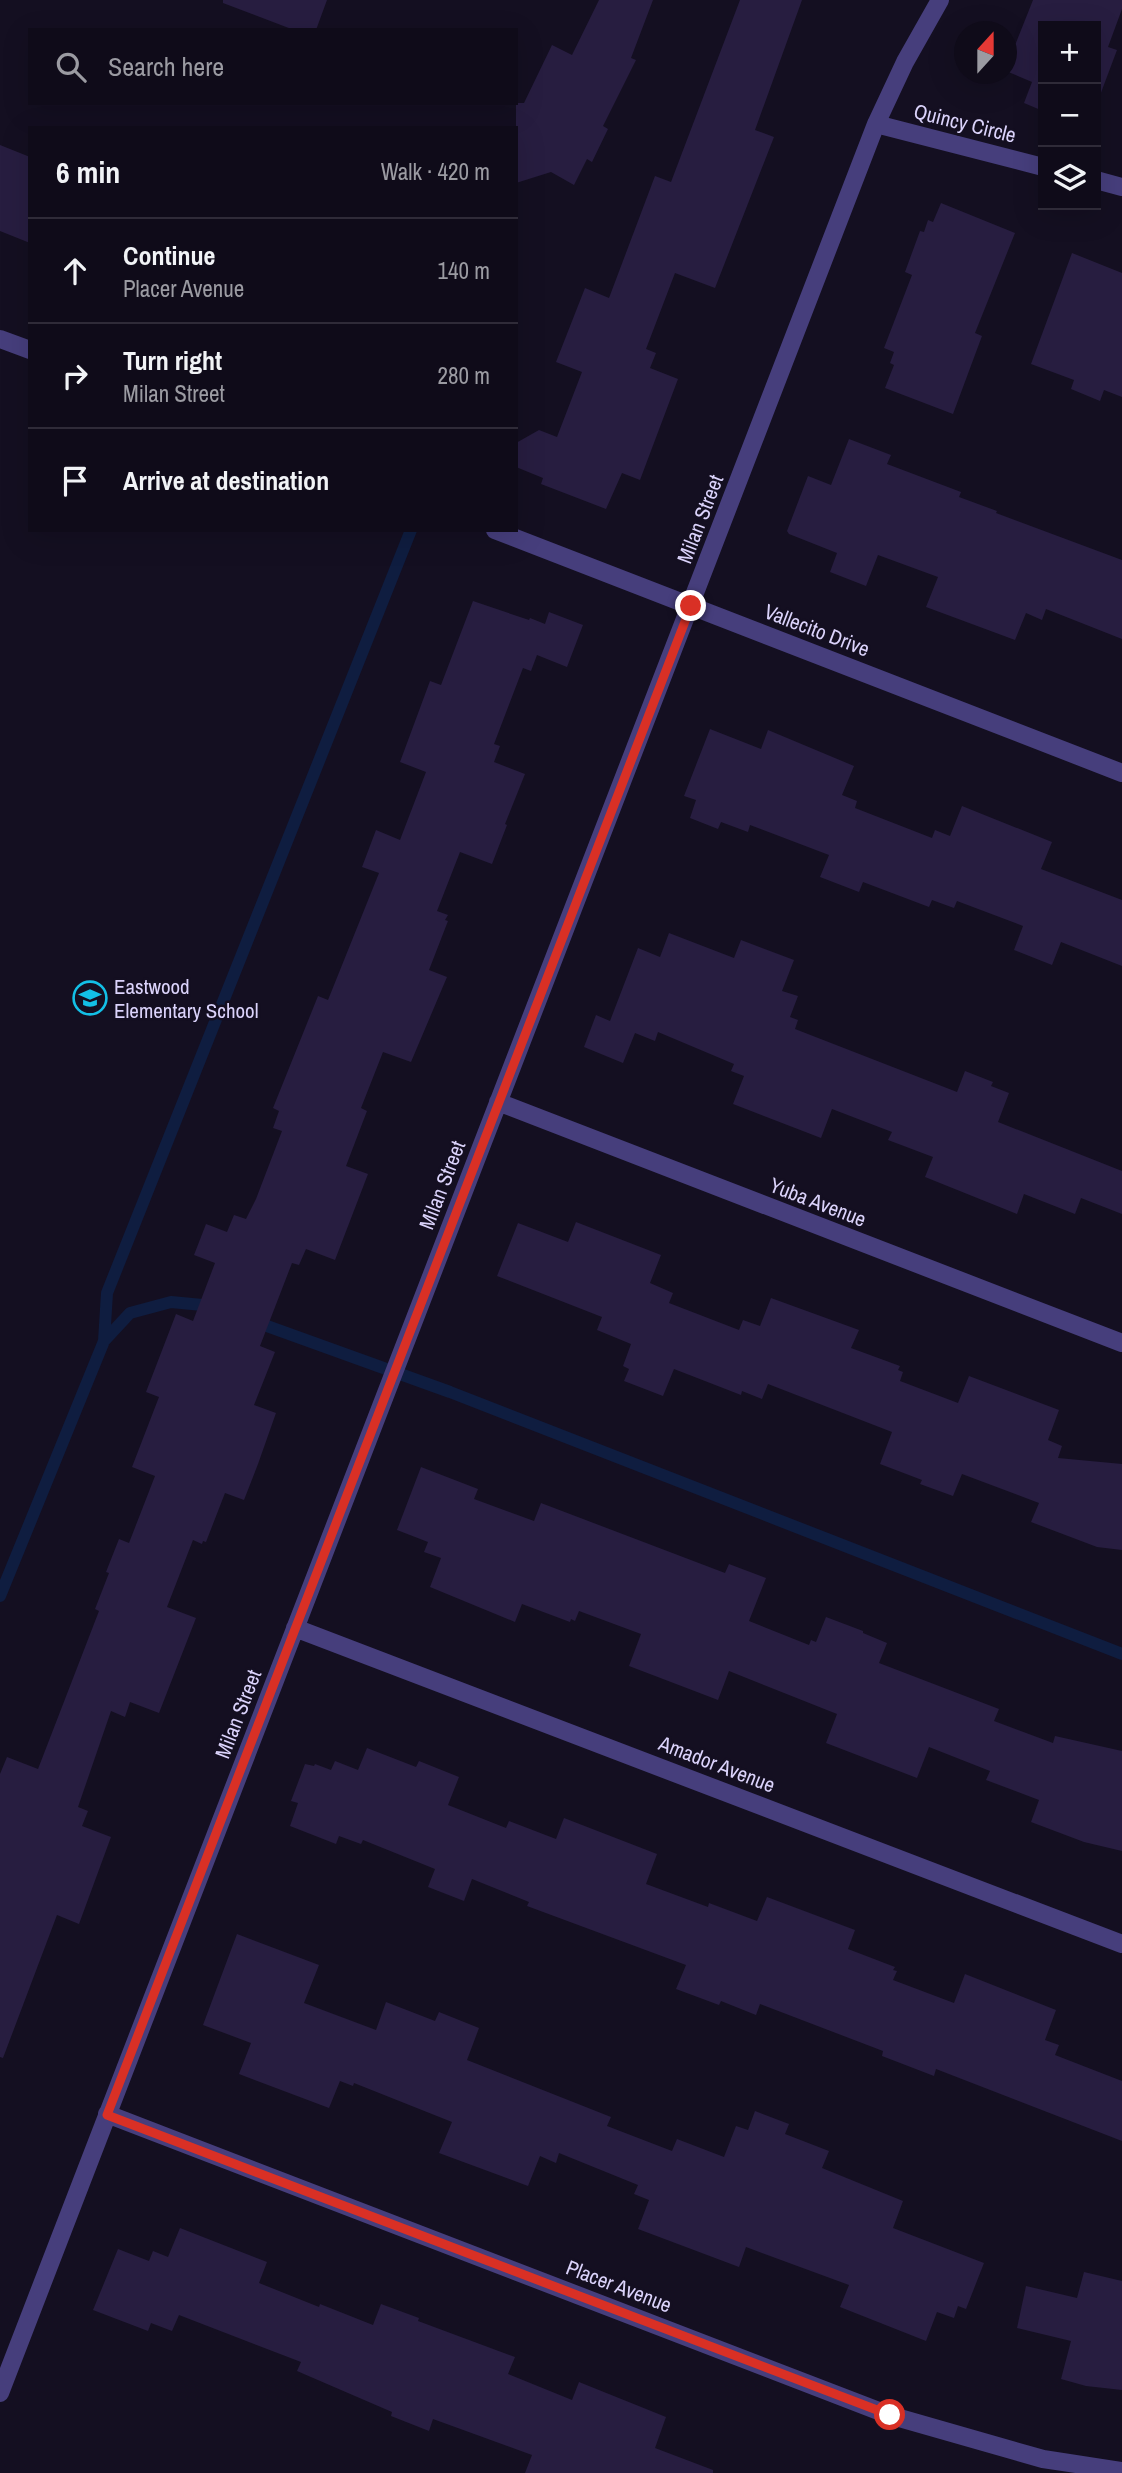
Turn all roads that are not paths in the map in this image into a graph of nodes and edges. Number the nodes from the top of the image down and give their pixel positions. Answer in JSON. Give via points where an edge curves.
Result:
{"nodes":[{"id":1,"x":940,"y":0,"type":"edge"},
{"id":2,"x":876,"y":124,"type":"junction"},
{"id":3,"x":1038,"y":166,"type":"edge"},
{"id":4,"x":1101,"y":181,"type":"edge"},
{"id":5,"x":1122,"y":187,"type":"edge"},
{"id":6,"x":0,"y":339,"type":"edge"},
{"id":7,"x":28,"y":349,"type":"edge"},
{"id":8,"x":500,"y":532,"type":"edge"},
{"id":9,"x":691,"y":606,"type":"junction"},
{"id":10,"x":1122,"y":773,"type":"edge"},
{"id":11,"x":498,"y":1102,"type":"junction"},
{"id":12,"x":1122,"y":1343,"type":"edge"},
{"id":13,"x":295,"y":1628,"type":"junction"},
{"id":14,"x":1122,"y":1944,"type":"edge"},
{"id":15,"x":107,"y":2115,"type":"junction"},
{"id":16,"x":0,"y":2393,"type":"edge"},
{"id":17,"x":1122,"y":2471,"type":"edge"}],
"edges":[{"from":1,"to":2,"type":"street","name":"Milan Street"},
{"from":2,"to":3,"type":"street","name":"Quincy Circle"},
{"from":2,"to":9,"type":"street","name":"Milan Street"},
{"from":4,"to":5,"type":"street"},
{"from":6,"to":7,"type":"street"},
{"from":8,"to":9,"type":"street","name":"Vallecito Drive"},
{"from":9,"to":10,"type":"street","name":"Vallecito Drive"},
{"from":9,"to":11,"type":"street","name":"Milan Street"},
{"from":11,"to":12,"type":"street","name":"Yuba Avenue"},
{"from":11,"to":13,"type":"street","name":"Milan Street"},
{"from":13,"to":14,"type":"street","name":"Amador Avenue"},
{"from":13,"to":15,"type":"street","name":"Milan Street"},
{"from":15,"to":16,"type":"street","name":"Milan Street"},
{"from":15,"to":17,"type":"street","name":"Placer Avenue","via":[[890,2415],[1043,2459]]}]}
